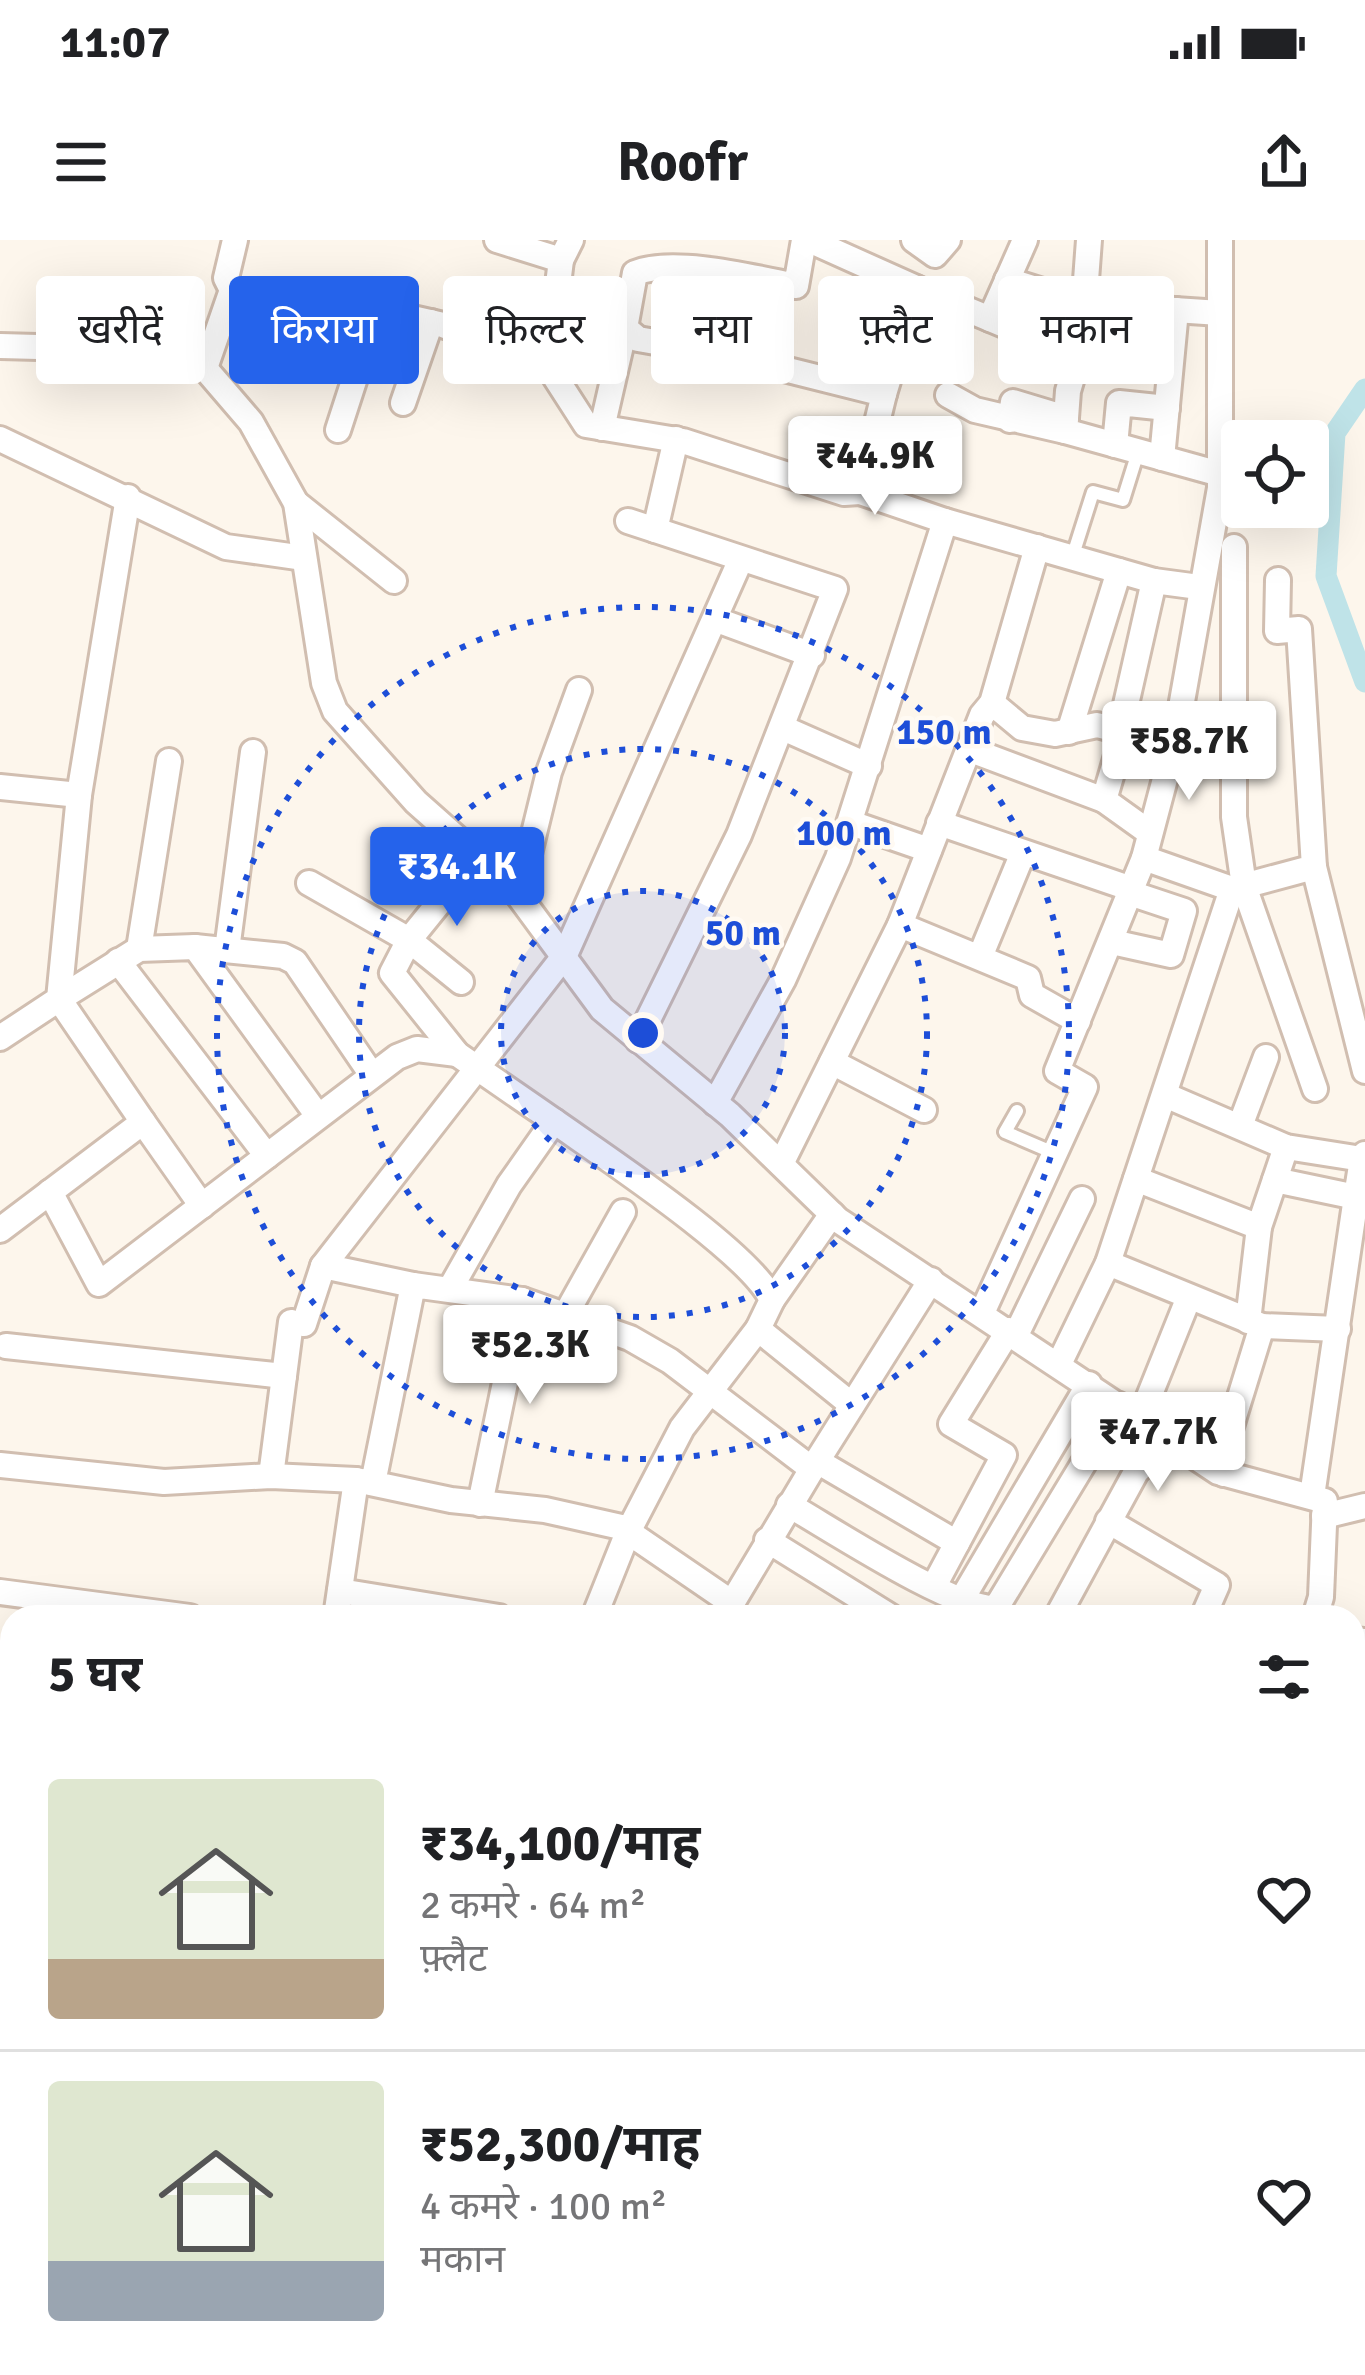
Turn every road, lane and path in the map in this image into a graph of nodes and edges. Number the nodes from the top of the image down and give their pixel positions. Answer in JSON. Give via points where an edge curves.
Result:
{"nodes":[{"id":1,"x":235,"y":240,"type":"edge"},
{"id":2,"x":497,"y":240,"type":"edge"},
{"id":3,"x":806,"y":240,"type":"edge"},
{"id":4,"x":914,"y":240,"type":"edge"},
{"id":5,"x":948,"y":240,"type":"edge"},
{"id":6,"x":1025,"y":240,"type":"edge"},
{"id":7,"x":1089,"y":240,"type":"edge"},
{"id":8,"x":1220,"y":240,"type":"edge"},
{"id":9,"x":566,"y":250,"type":"edge"},
{"id":10,"x":888,"y":276,"type":"edge"},
{"id":11,"x":1009,"y":276,"type":"edge"},
{"id":12,"x":1079,"y":276,"type":"edge"},
{"id":13,"x":229,"y":284,"type":"edge"},
{"id":14,"x":229,"y":299,"type":"edge"},
{"id":15,"x":998,"y":301,"type":"edge"},
{"id":16,"x":1176,"y":310,"type":"joint"},
{"id":17,"x":974,"y":312,"type":"edge"},
{"id":18,"x":1220,"y":313,"type":"junction"},
{"id":19,"x":627,"y":317,"type":"edge"},
{"id":20,"x":419,"y":319,"type":"edge"},
{"id":21,"x":990,"y":319,"type":"junction"},
{"id":22,"x":431,"y":322,"type":"junction"},
{"id":23,"x":998,"y":322,"type":"edge"},
{"id":24,"x":443,"y":327,"type":"edge"},
{"id":25,"x":627,"y":330,"type":"edge"},
{"id":26,"x":0,"y":346,"type":"edge"},
{"id":27,"x":36,"y":346,"type":"edge"},
{"id":28,"x":205,"y":368,"type":"joint"},
{"id":29,"x":353,"y":384,"type":"edge"},
{"id":30,"x":560,"y":384,"type":"edge"},
{"id":31,"x":612,"y":384,"type":"edge"},
{"id":32,"x":887,"y":384,"type":"edge"},
{"id":33,"x":1067,"y":384,"type":"edge"},
{"id":34,"x":884,"y":394,"type":"junction"},
{"id":35,"x":948,"y":394,"type":"dead end"},
{"id":36,"x":403,"y":404,"type":"dead end"},
{"id":37,"x":1167,"y":408,"type":"junction"},
{"id":38,"x":1065,"y":424,"type":"junction"},
{"id":39,"x":602,"y":428,"type":"junction"},
{"id":40,"x":338,"y":430,"type":"dead end"},
{"id":41,"x":0,"y":439,"type":"edge"},
{"id":42,"x":676,"y":439,"type":"junction"},
{"id":43,"x":1138,"y":452,"type":"junction"},
{"id":44,"x":1220,"y":474,"type":"junction"},
{"id":45,"x":860,"y":492,"type":"junction"},
{"id":46,"x":128,"y":497,"type":"junction"},
{"id":47,"x":296,"y":502,"type":"junction"},
{"id":48,"x":628,"y":521,"type":"dead end"},
{"id":49,"x":945,"y":521,"type":"junction"},
{"id":50,"x":655,"y":530,"type":"junction"},
{"id":51,"x":1234,"y":547,"type":"dead end"},
{"id":52,"x":1037,"y":548,"type":"junction"},
{"id":53,"x":304,"y":558,"type":"junction"},
{"id":54,"x":1072,"y":558,"type":"junction"},
{"id":55,"x":742,"y":559,"type":"junction"},
{"id":56,"x":1119,"y":572,"type":"junction"},
{"id":57,"x":394,"y":580,"type":"dead end"},
{"id":58,"x":1278,"y":580,"type":"dead end"},
{"id":59,"x":1154,"y":581,"type":"junction"},
{"id":60,"x":1199,"y":587,"type":"junction"},
{"id":61,"x":717,"y":620,"type":"junction"},
{"id":62,"x":812,"y":656,"type":"junction"},
{"id":63,"x":579,"y":690,"type":"dead end"},
{"id":64,"x":992,"y":703,"type":"junction"},
{"id":65,"x":783,"y":728,"type":"junction"},
{"id":66,"x":1022,"y":728,"type":"junction"},
{"id":67,"x":1122,"y":731,"type":"junction"},
{"id":68,"x":1069,"y":733,"type":"junction"},
{"id":69,"x":1174,"y":745,"type":"junction"},
{"id":70,"x":968,"y":748,"type":"junction"},
{"id":71,"x":1231,"y":750,"type":"junction"},
{"id":72,"x":253,"y":752,"type":"dead end"},
{"id":73,"x":169,"y":761,"type":"dead end"},
{"id":74,"x":1007,"y":763,"type":"junction"},
{"id":75,"x":869,"y":766,"type":"junction"},
{"id":76,"x":0,"y":787,"type":"edge"},
{"id":77,"x":80,"y":795,"type":"junction"},
{"id":78,"x":1104,"y":800,"type":"junction"},
{"id":79,"x":851,"y":823,"type":"junction"},
{"id":80,"x":939,"y":824,"type":"junction"},
{"id":81,"x":1147,"y":846,"type":"junction"},
{"id":82,"x":929,"y":850,"type":"junction"},
{"id":83,"x":477,"y":856,"type":"junction"},
{"id":84,"x":1022,"y":856,"type":"junction"},
{"id":85,"x":1314,"y":867,"type":"junction"},
{"id":86,"x":309,"y":883,"type":"dead end"},
{"id":87,"x":513,"y":888,"type":"junction"},
{"id":88,"x":1238,"y":888,"type":"junction"},
{"id":89,"x":1131,"y":891,"type":"junction"},
{"id":90,"x":899,"y":925,"type":"junction"},
{"id":91,"x":409,"y":940,"type":"junction"},
{"id":92,"x":1112,"y":942,"type":"junction"},
{"id":93,"x":195,"y":947,"type":"junction"},
{"id":94,"x":227,"y":950,"type":"junction"},
{"id":95,"x":129,"y":955,"type":"junction"},
{"id":96,"x":565,"y":955,"type":"junction"},
{"id":97,"x":980,"y":957,"type":"junction"},
{"id":98,"x":460,"y":982,"type":"dead end"},
{"id":99,"x":59,"y":999,"type":"junction"},
{"id":100,"x":1078,"y":1021,"type":"junction"},
{"id":101,"x":0,"y":1038,"type":"edge"},
{"id":102,"x":638,"y":1040,"type":"junction"},
{"id":103,"x":1266,"y":1057,"type":"dead end"},
{"id":104,"x":467,"y":1061,"type":"junction"},
{"id":105,"x":832,"y":1062,"type":"junction"},
{"id":106,"x":1365,"y":1071,"type":"edge"},
{"id":107,"x":372,"y":1075,"type":"junction"},
{"id":108,"x":1315,"y":1089,"type":"dead end"},
{"id":109,"x":1165,"y":1095,"type":"junction"},
{"id":110,"x":716,"y":1103,"type":"junction"},
{"id":111,"x":924,"y":1110,"type":"dead end"},
{"id":112,"x":1017,"y":1111,"type":"dead end"},
{"id":113,"x":318,"y":1116,"type":"junction"},
{"id":114,"x":554,"y":1121,"type":"junction"},
{"id":115,"x":1240,"y":1126,"type":"junction"},
{"id":116,"x":126,"y":1134,"type":"junction"},
{"id":117,"x":1286,"y":1147,"type":"junction"},
{"id":118,"x":1055,"y":1154,"type":"junction"},
{"id":119,"x":267,"y":1156,"type":"junction"},
{"id":120,"x":1364,"y":1157,"type":"edge"},
{"id":121,"x":781,"y":1164,"type":"junction"},
{"id":122,"x":1136,"y":1179,"type":"junction"},
{"id":123,"x":1275,"y":1180,"type":"junction"},
{"id":124,"x":50,"y":1192,"type":"junction"},
{"id":125,"x":1082,"y":1199,"type":"dead end"},
{"id":126,"x":1360,"y":1201,"type":"edge"},
{"id":127,"x":202,"y":1206,"type":"junction"},
{"id":128,"x":623,"y":1212,"type":"dead end"},
{"id":129,"x":832,"y":1214,"type":"junction"},
{"id":130,"x":1259,"y":1227,"type":"junction"},
{"id":131,"x":0,"y":1231,"type":"edge"},
{"id":132,"x":1108,"y":1263,"type":"junction"},
{"id":133,"x":323,"y":1266,"type":"junction"},
{"id":134,"x":931,"y":1280,"type":"junction"},
{"id":135,"x":413,"y":1285,"type":"junction"},
{"id":136,"x":450,"y":1289,"type":"junction"},
{"id":137,"x":1189,"y":1298,"type":"junction"},
{"id":138,"x":522,"y":1300,"type":"junction"},
{"id":139,"x":772,"y":1300,"type":"junction"},
{"id":140,"x":567,"y":1312,"type":"junction"},
{"id":141,"x":982,"y":1313,"type":"junction"},
{"id":142,"x":1255,"y":1323,"type":"junction"},
{"id":143,"x":758,"y":1329,"type":"junction"},
{"id":144,"x":1338,"y":1329,"type":"junction"},
{"id":145,"x":1012,"y":1332,"type":"junction"},
{"id":146,"x":2,"y":1341,"type":"edge"},
{"id":147,"x":1059,"y":1364,"type":"junction"},
{"id":148,"x":284,"y":1376,"type":"junction"},
{"id":149,"x":1089,"y":1384,"type":"junction"},
{"id":150,"x":709,"y":1394,"type":"junction"},
{"id":151,"x":852,"y":1406,"type":"junction"},
{"id":152,"x":1130,"y":1412,"type":"junction"},
{"id":153,"x":1172,"y":1438,"type":"junction"},
{"id":154,"x":0,"y":1465,"type":"edge"},
{"id":155,"x":815,"y":1465,"type":"junction"},
{"id":156,"x":1224,"y":1474,"type":"junction"},
{"id":157,"x":271,"y":1476,"type":"junction"},
{"id":158,"x":365,"y":1482,"type":"junction"},
{"id":159,"x":480,"y":1504,"type":"junction"},
{"id":160,"x":789,"y":1505,"type":"junction"},
{"id":161,"x":1318,"y":1506,"type":"junction"},
{"id":162,"x":1365,"y":1506,"type":"edge"},
{"id":163,"x":1108,"y":1522,"type":"junction"},
{"id":164,"x":628,"y":1532,"type":"junction"},
{"id":165,"x":767,"y":1540,"type":"junction"},
{"id":166,"x":957,"y":1544,"type":"junction"},
{"id":167,"x":934,"y":1586,"type":"junction"},
{"id":168,"x":0,"y":1592,"type":"edge"},
{"id":169,"x":962,"y":1599,"type":"junction"},
{"id":170,"x":338,"y":1604,"type":"edge"},
{"id":171,"x":51,"y":1605,"type":"edge"},
{"id":172,"x":599,"y":1605,"type":"edge"},
{"id":173,"x":722,"y":1605,"type":"edge"},
{"id":174,"x":731,"y":1605,"type":"edge"},
{"id":175,"x":872,"y":1605,"type":"edge"},
{"id":176,"x":977,"y":1605,"type":"edge"},
{"id":177,"x":999,"y":1605,"type":"edge"},
{"id":178,"x":1063,"y":1605,"type":"edge"},
{"id":179,"x":1208,"y":1605,"type":"edge"},
{"id":180,"x":1319,"y":1605,"type":"edge"}],
"edges":[{"from":1,"to":13,"type":"street"},
{"from":2,"to":9,"type":"street"},
{"from":3,"to":10,"type":"street"},
{"from":3,"to":19,"type":"street","via":[[796,286],[654,268],[635,272]]},
{"from":4,"to":5,"type":"street","via":[[935,255]]},
{"from":6,"to":11,"type":"street"},
{"from":7,"to":12,"type":"street"},
{"from":8,"to":18,"type":"street"},
{"from":14,"to":28,"type":"street"},
{"from":15,"to":21,"type":"street"},
{"from":16,"to":18,"type":"street"},
{"from":16,"to":37,"type":"street"},
{"from":17,"to":21,"type":"street"},
{"from":18,"to":44,"type":"street"},
{"from":20,"to":22,"type":"street"},
{"from":21,"to":23,"type":"street"},
{"from":22,"to":24,"type":"street"},
{"from":22,"to":36,"type":"street"},
{"from":25,"to":34,"type":"street","via":[[638,339]]},
{"from":26,"to":27,"type":"street"},
{"from":28,"to":47,"type":"street","via":[[250,422]]},
{"from":29,"to":40,"type":"street"},
{"from":30,"to":39,"type":"street","via":[[586,425]]},
{"from":31,"to":39,"type":"street"},
{"from":32,"to":34,"type":"street"},
{"from":33,"to":38,"type":"street"},
{"from":34,"to":45,"type":"street"},
{"from":35,"to":38,"type":"street","via":[[1010,420],[1013,403]]},
{"from":37,"to":43,"type":"street"},
{"from":37,"to":43,"type":"street","via":[[1120,404]]},
{"from":38,"to":43,"type":"street"},
{"from":39,"to":42,"type":"street"},
{"from":41,"to":46,"type":"street"},
{"from":42,"to":45,"type":"street","via":[[844,494]]},
{"from":42,"to":50,"type":"street"},
{"from":43,"to":44,"type":"street"},
{"from":43,"to":54,"type":"lane","via":[[1123,500],[1093,492]]},
{"from":44,"to":60,"type":"street"},
{"from":45,"to":49,"type":"street"},
{"from":46,"to":53,"type":"street","via":[[226,547]]},
{"from":46,"to":77,"type":"street"},
{"from":47,"to":53,"type":"street"},
{"from":47,"to":57,"type":"street"},
{"from":48,"to":50,"type":"street"},
{"from":49,"to":52,"type":"street"},
{"from":49,"to":75,"type":"street"},
{"from":50,"to":55,"type":"street"},
{"from":51,"to":71,"type":"street"},
{"from":52,"to":54,"type":"street"},
{"from":52,"to":64,"type":"street"},
{"from":53,"to":83,"type":"street","via":[[335,711]]},
{"from":54,"to":56,"type":"street"},
{"from":55,"to":61,"type":"street"},
{"from":55,"to":62,"type":"street","via":[[835,589]]},
{"from":56,"to":59,"type":"street"},
{"from":56,"to":68,"type":"street"},
{"from":58,"to":85,"type":"street","via":[[1277,631],[1299,629]]},
{"from":59,"to":60,"type":"street"},
{"from":59,"to":67,"type":"street"},
{"from":60,"to":69,"type":"street"},
{"from":61,"to":62,"type":"street"},
{"from":61,"to":96,"type":"street"},
{"from":62,"to":65,"type":"street"},
{"from":63,"to":87,"type":"street"},
{"from":64,"to":66,"type":"street"},
{"from":64,"to":70,"type":"street"},
{"from":65,"to":75,"type":"street"},
{"from":65,"to":102,"type":"street"},
{"from":66,"to":68,"type":"street"},
{"from":66,"to":74,"type":"street"},
{"from":67,"to":68,"type":"street","via":[[1087,724]]},
{"from":67,"to":69,"type":"street"},
{"from":67,"to":78,"type":"street"},
{"from":69,"to":71,"type":"street"},
{"from":69,"to":81,"type":"street"},
{"from":70,"to":74,"type":"street"},
{"from":70,"to":80,"type":"street"},
{"from":71,"to":88,"type":"street"},
{"from":72,"to":94,"type":"street"},
{"from":73,"to":95,"type":"street"},
{"from":74,"to":78,"type":"street"},
{"from":75,"to":79,"type":"street"},
{"from":76,"to":77,"type":"street"},
{"from":77,"to":99,"type":"street"},
{"from":78,"to":81,"type":"street"},
{"from":79,"to":82,"type":"street"},
{"from":79,"to":110,"type":"street","via":[[784,980]]},
{"from":80,"to":82,"type":"street"},
{"from":80,"to":84,"type":"street"},
{"from":81,"to":88,"type":"street"},
{"from":81,"to":89,"type":"street"},
{"from":82,"to":90,"type":"street"},
{"from":83,"to":87,"type":"street"},
{"from":83,"to":91,"type":"street"},
{"from":84,"to":89,"type":"street"},
{"from":84,"to":97,"type":"street"},
{"from":85,"to":88,"type":"street"},
{"from":85,"to":106,"type":"street"},
{"from":86,"to":91,"type":"street"},
{"from":87,"to":96,"type":"street"},
{"from":88,"to":108,"type":"street"},
{"from":88,"to":109,"type":"street"},
{"from":89,"to":92,"type":"street"},
{"from":89,"to":92,"type":"street","via":[[1184,910],[1171,955]]},
{"from":90,"to":97,"type":"street"},
{"from":90,"to":105,"type":"street"},
{"from":91,"to":98,"type":"street"},
{"from":91,"to":104,"type":"street","via":[[392,973]]},
{"from":92,"to":100,"type":"street"},
{"from":93,"to":94,"type":"street"},
{"from":93,"to":95,"type":"street"},
{"from":93,"to":113,"type":"street"},
{"from":94,"to":107,"type":"street","via":[[295,962]]},
{"from":95,"to":99,"type":"street"},
{"from":95,"to":119,"type":"street"},
{"from":96,"to":102,"type":"street","via":[[602,1009]]},
{"from":96,"to":104,"type":"street"},
{"from":97,"to":100,"type":"street","via":[[1028,977],[1032,994]]},
{"from":99,"to":101,"type":"street"},
{"from":99,"to":116,"type":"street"},
{"from":100,"to":118,"type":"street","via":[[1057,1071],[1085,1087]]},
{"from":102,"to":110,"type":"street"},
{"from":103,"to":115,"type":"street"},
{"from":104,"to":107,"type":"street","via":[[417,1048]]},
{"from":104,"to":114,"type":"street"},
{"from":104,"to":133,"type":"street"},
{"from":105,"to":111,"type":"street"},
{"from":105,"to":121,"type":"street"},
{"from":107,"to":113,"type":"street"},
{"from":109,"to":115,"type":"street"},
{"from":109,"to":122,"type":"street"},
{"from":110,"to":121,"type":"street"},
{"from":112,"to":118,"type":"lane","via":[[1005,1132]]},
{"from":113,"to":119,"type":"street"},
{"from":114,"to":136,"type":"street"},
{"from":114,"to":139,"type":"street","via":[[678,1210]]},
{"from":115,"to":117,"type":"street"},
{"from":116,"to":124,"type":"street"},
{"from":116,"to":127,"type":"street"},
{"from":117,"to":120,"type":"street"},
{"from":117,"to":123,"type":"street"},
{"from":118,"to":141,"type":"street"},
{"from":119,"to":127,"type":"street"},
{"from":120,"to":126,"type":"street"},
{"from":121,"to":129,"type":"street"},
{"from":122,"to":130,"type":"street"},
{"from":122,"to":132,"type":"street"},
{"from":123,"to":126,"type":"street"},
{"from":123,"to":130,"type":"street"},
{"from":124,"to":127,"type":"street","via":[[99,1284]]},
{"from":124,"to":131,"type":"street"},
{"from":125,"to":145,"type":"street"},
{"from":126,"to":144,"type":"street"},
{"from":128,"to":140,"type":"street"},
{"from":129,"to":134,"type":"street"},
{"from":129,"to":139,"type":"street"},
{"from":130,"to":142,"type":"street"},
{"from":132,"to":137,"type":"street"},
{"from":132,"to":147,"type":"street"},
{"from":133,"to":135,"type":"street"},
{"from":133,"to":148,"type":"street"},
{"from":134,"to":141,"type":"street"},
{"from":134,"to":151,"type":"street"},
{"from":135,"to":136,"type":"street"},
{"from":135,"to":158,"type":"street"},
{"from":136,"to":138,"type":"street"},
{"from":137,"to":142,"type":"street"},
{"from":137,"to":152,"type":"street"},
{"from":138,"to":140,"type":"street"},
{"from":138,"to":159,"type":"street"},
{"from":139,"to":143,"type":"street"},
{"from":140,"to":150,"type":"street","via":[[670,1361]]},
{"from":141,"to":145,"type":"street"},
{"from":142,"to":144,"type":"street"},
{"from":142,"to":156,"type":"street"},
{"from":143,"to":150,"type":"street"},
{"from":143,"to":151,"type":"street"},
{"from":144,"to":161,"type":"street"},
{"from":145,"to":147,"type":"street"},
{"from":145,"to":166,"type":"street","via":[[951,1424],[1004,1455]]},
{"from":146,"to":148,"type":"street"},
{"from":147,"to":149,"type":"street"},
{"from":148,"to":157,"type":"street"},
{"from":149,"to":152,"type":"street"},
{"from":149,"to":169,"type":"street"},
{"from":150,"to":155,"type":"street"},
{"from":150,"to":164,"type":"street","via":[[682,1428]]},
{"from":151,"to":155,"type":"street"},
{"from":152,"to":153,"type":"street"},
{"from":152,"to":177,"type":"street"},
{"from":153,"to":156,"type":"street"},
{"from":153,"to":163,"type":"street","via":[[1136,1472]]},
{"from":154,"to":157,"type":"street","via":[[164,1482]]},
{"from":155,"to":160,"type":"street"},
{"from":155,"to":166,"type":"street"},
{"from":156,"to":161,"type":"street"},
{"from":157,"to":158,"type":"street"},
{"from":158,"to":159,"type":"street"},
{"from":158,"to":170,"type":"street"},
{"from":159,"to":164,"type":"street","via":[[544,1510]]},
{"from":160,"to":165,"type":"street"},
{"from":160,"to":167,"type":"street"},
{"from":161,"to":162,"type":"street"},
{"from":161,"to":180,"type":"street"},
{"from":163,"to":178,"type":"street"},
{"from":163,"to":179,"type":"street","via":[[1217,1585]]},
{"from":164,"to":172,"type":"street"},
{"from":164,"to":173,"type":"street"},
{"from":165,"to":174,"type":"street"},
{"from":165,"to":175,"type":"street"},
{"from":166,"to":167,"type":"street"},
{"from":167,"to":169,"type":"street"},
{"from":168,"to":171,"type":"street"},
{"from":169,"to":176,"type":"street"}]}
